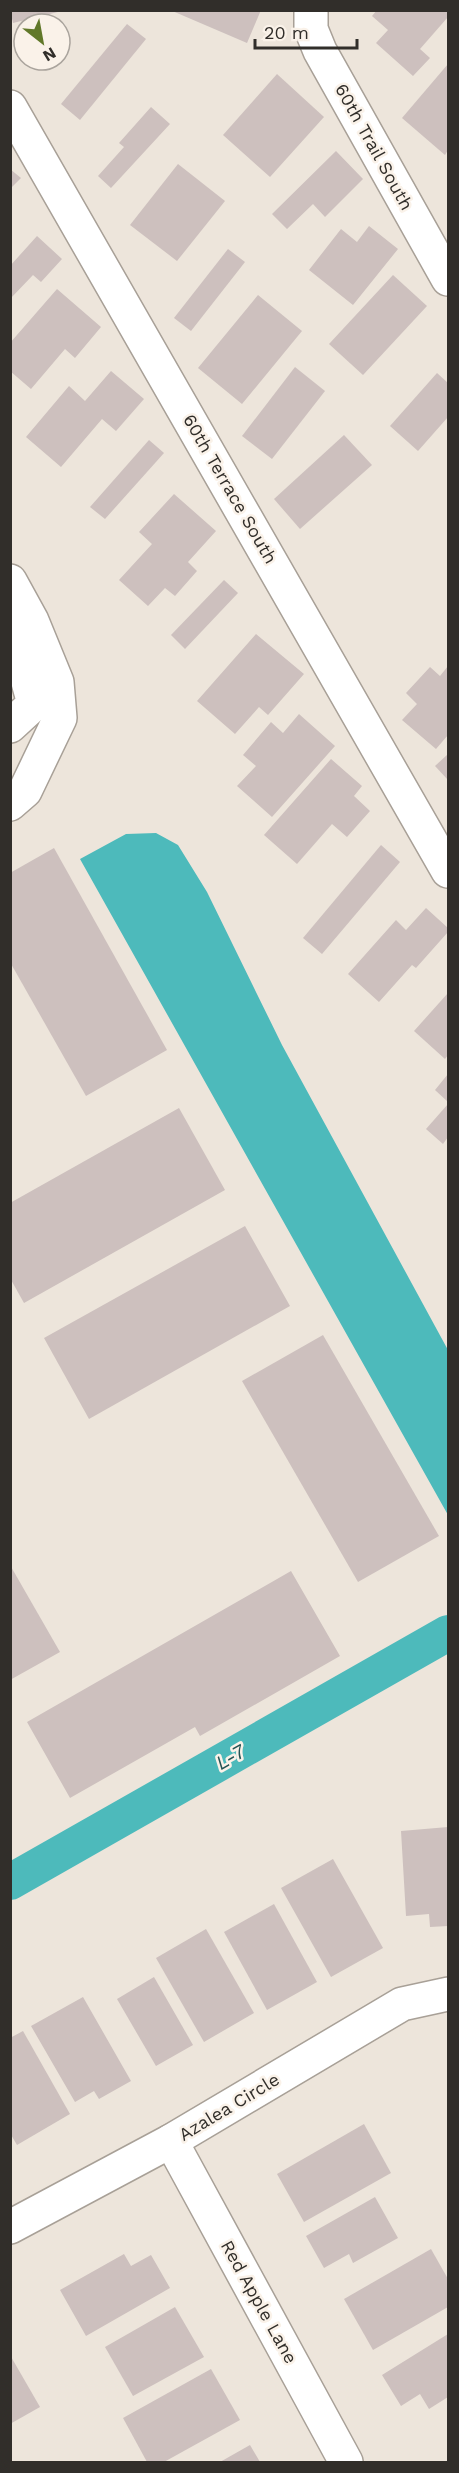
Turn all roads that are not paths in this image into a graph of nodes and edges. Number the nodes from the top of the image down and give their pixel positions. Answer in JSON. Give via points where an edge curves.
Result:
{"nodes":[{"id":1,"x":311,"y":10,"type":"edge"},
{"id":2,"x":10,"y":106,"type":"edge"},
{"id":3,"x":448,"y":279,"type":"edge"},
{"id":4,"x":10,"y":581,"type":"edge"},
{"id":5,"x":10,"y":630,"type":"edge"},
{"id":6,"x":10,"y":726,"type":"edge"},
{"id":7,"x":10,"y":804,"type":"edge"},
{"id":8,"x":448,"y":871,"type":"edge"},
{"id":9,"x":448,"y":1994,"type":"edge"},
{"id":10,"x":171,"y":2140,"type":"junction"},
{"id":11,"x":10,"y":2227,"type":"edge"},
{"id":12,"x":346,"y":2463,"type":"edge"}],
"edges":[{"from":1,"to":3,"type":"street","name":"60th Trail South","via":[[320,51]]},
{"from":2,"to":8,"type":"street","name":"60th Terrace South"},
{"from":4,"to":7,"type":"street","via":[[32,621],[57,682],[60,718],[25,791]]},
{"from":5,"to":6,"type":"street","via":[[34,704]]},
{"from":9,"to":10,"type":"street","name":"Azalea Circle","via":[[402,2004]]},
{"from":10,"to":11,"type":"street","name":"Azalea Circle"},
{"from":10,"to":12,"type":"street","name":"Red Apple Lane"}]}
